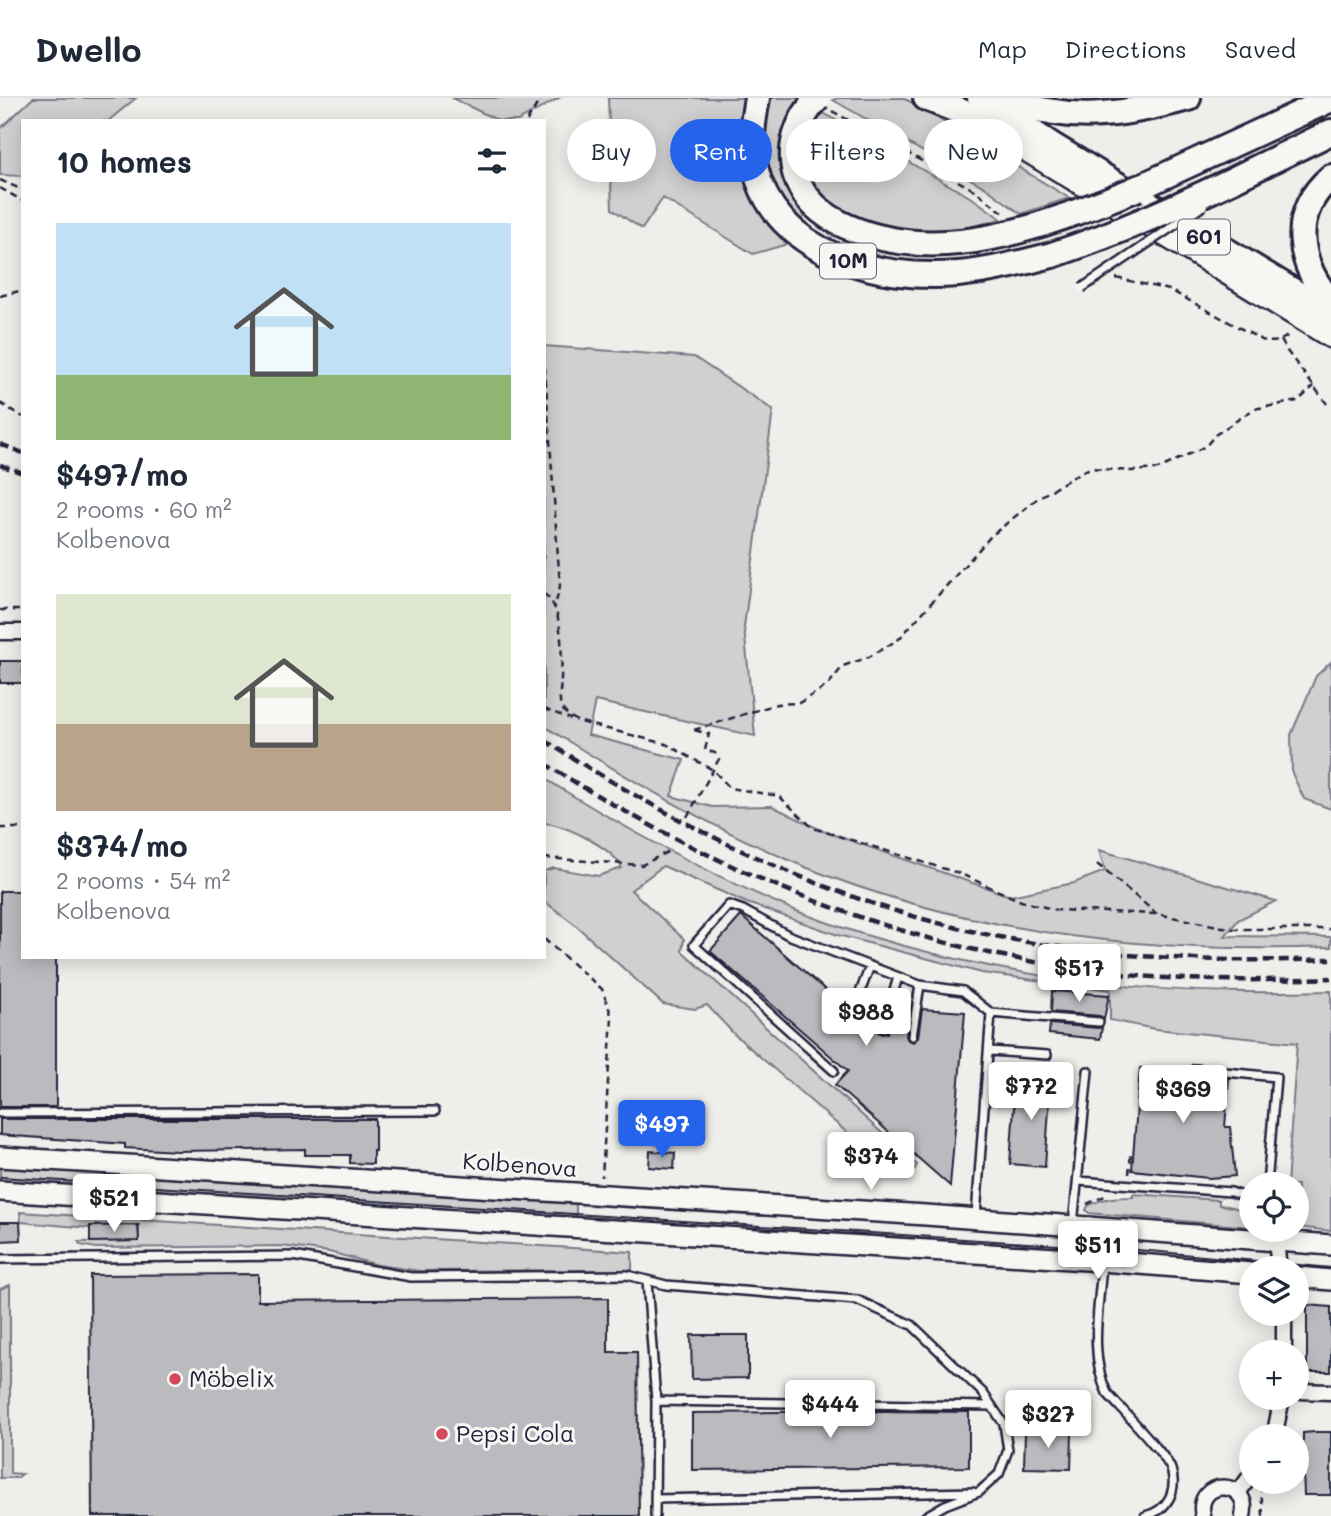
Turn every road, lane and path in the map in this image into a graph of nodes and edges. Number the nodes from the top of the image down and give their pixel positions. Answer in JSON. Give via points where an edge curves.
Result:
{"nodes":[{"id":1,"x":541,"y":98,"type":"edge"},
{"id":2,"x":757,"y":98,"type":"edge"},
{"id":3,"x":818,"y":98,"type":"edge"},
{"id":4,"x":926,"y":98,"type":"edge"},
{"id":5,"x":940,"y":98,"type":"edge"},
{"id":6,"x":1001,"y":98,"type":"edge"},
{"id":7,"x":1188,"y":98,"type":"edge"},
{"id":8,"x":1331,"y":99,"type":"edge"},
{"id":9,"x":973,"y":106,"type":"edge"},
{"id":10,"x":528,"y":119,"type":"edge"},
{"id":11,"x":1331,"y":132,"type":"edge"},
{"id":12,"x":1261,"y":166,"type":"junction"},
{"id":13,"x":1331,"y":177,"type":"edge"},
{"id":14,"x":0,"y":180,"type":"edge"},
{"id":15,"x":0,"y":188,"type":"edge"},
{"id":16,"x":21,"y":189,"type":"edge"},
{"id":17,"x":21,"y":200,"type":"edge"},
{"id":18,"x":1082,"y":288,"type":"dead end"},
{"id":19,"x":21,"y":290,"type":"edge"},
{"id":20,"x":0,"y":295,"type":"edge"},
{"id":21,"x":1331,"y":302,"type":"edge"},
{"id":22,"x":1331,"y":314,"type":"edge"},
{"id":23,"x":1331,"y":337,"type":"edge"},
{"id":24,"x":1281,"y":340,"type":"dead end"},
{"id":25,"x":546,"y":384,"type":"edge"},
{"id":26,"x":1314,"y":386,"type":"junction"},
{"id":27,"x":0,"y":402,"type":"edge"},
{"id":28,"x":1328,"y":404,"type":"dead end"},
{"id":29,"x":21,"y":416,"type":"edge"},
{"id":30,"x":546,"y":596,"type":"edge"},
{"id":31,"x":555,"y":606,"type":"junction"},
{"id":32,"x":0,"y":610,"type":"edge"},
{"id":33,"x":21,"y":610,"type":"edge"},
{"id":34,"x":0,"y":632,"type":"edge"},
{"id":35,"x":21,"y":632,"type":"edge"},
{"id":36,"x":546,"y":710,"type":"edge"},
{"id":37,"x":578,"y":721,"type":"junction"},
{"id":38,"x":713,"y":770,"type":"junction"},
{"id":39,"x":687,"y":817,"type":"dead end"},
{"id":40,"x":0,"y":828,"type":"edge"},
{"id":41,"x":21,"y":828,"type":"edge"},
{"id":42,"x":671,"y":850,"type":"dead end"},
{"id":43,"x":546,"y":858,"type":"edge"},
{"id":44,"x":1097,"y":864,"type":"dead end"},
{"id":45,"x":1157,"y":914,"type":"junction"},
{"id":46,"x":1331,"y":929,"type":"edge"},
{"id":47,"x":546,"y":941,"type":"edge"},
{"id":48,"x":870,"y":966,"type":"junction"},
{"id":49,"x":898,"y":977,"type":"junction"},
{"id":50,"x":920,"y":985,"type":"junction"},
{"id":51,"x":856,"y":1003,"type":"dead end"},
{"id":52,"x":991,"y":1013,"type":"junction"},
{"id":53,"x":1099,"y":1022,"type":"dead end"},
{"id":54,"x":883,"y":1028,"type":"dead end"},
{"id":55,"x":912,"y":1037,"type":"dead end"},
{"id":56,"x":990,"y":1051,"type":"junction"},
{"id":57,"x":1048,"y":1055,"type":"dead end"},
{"id":58,"x":1195,"y":1069,"type":"dead end"},
{"id":59,"x":834,"y":1071,"type":"dead end"},
{"id":60,"x":1088,"y":1071,"type":"dead end"},
{"id":61,"x":435,"y":1111,"type":"dead end"},
{"id":62,"x":0,"y":1113,"type":"edge"},
{"id":63,"x":0,"y":1157,"type":"edge"},
{"id":64,"x":1268,"y":1172,"type":"edge"},
{"id":65,"x":1078,"y":1181,"type":"junction"},
{"id":66,"x":0,"y":1191,"type":"edge"},
{"id":67,"x":600,"y":1195,"type":"junction"},
{"id":68,"x":1239,"y":1195,"type":"edge"},
{"id":69,"x":975,"y":1219,"type":"junction"},
{"id":70,"x":1073,"y":1226,"type":"junction"},
{"id":71,"x":1239,"y":1233,"type":"edge"},
{"id":72,"x":1309,"y":1241,"type":"edge"},
{"id":73,"x":1331,"y":1245,"type":"edge"},
{"id":74,"x":0,"y":1259,"type":"edge"},
{"id":75,"x":1102,"y":1261,"type":"junction"},
{"id":76,"x":1239,"y":1272,"type":"edge"},
{"id":77,"x":1309,"y":1278,"type":"edge"},
{"id":78,"x":1331,"y":1280,"type":"edge"},
{"id":79,"x":647,"y":1281,"type":"junction"},
{"id":80,"x":1309,"y":1391,"type":"edge"},
{"id":81,"x":1331,"y":1392,"type":"edge"},
{"id":82,"x":656,"y":1401,"type":"junction"},
{"id":83,"x":992,"y":1406,"type":"junction"},
{"id":84,"x":979,"y":1492,"type":"junction"},
{"id":85,"x":1238,"y":1493,"type":"joint"},
{"id":86,"x":1262,"y":1494,"type":"edge"},
{"id":87,"x":655,"y":1499,"type":"junction"},
{"id":88,"x":655,"y":1516,"type":"edge"},
{"id":89,"x":926,"y":1516,"type":"edge"},
{"id":90,"x":1145,"y":1516,"type":"edge"},
{"id":91,"x":1203,"y":1516,"type":"edge"},
{"id":92,"x":1243,"y":1516,"type":"edge"},
{"id":93,"x":1263,"y":1516,"type":"edge"}],
"edges":[{"from":1,"to":10,"type":"path"},
{"from":2,"to":12,"type":"highway","number":"10M","bridge":true,"via":[[752,135],[755,167],[783,220],[833,256],[899,272],[958,274],[1052,255],[1185,204]]},
{"from":3,"to":8,"type":"highway","number":"10M","bridge":true,"via":[[801,120],[794,141],[795,174],[806,196],[825,214],[854,229],[890,240],[934,245],[997,236],[1079,212]]},
{"from":4,"to":9,"type":"highway"},
{"from":5,"to":9,"type":"main road","number":"601"},
{"from":6,"to":7,"type":"highway","via":[[1052,113],[1095,116]]},
{"from":9,"to":22,"type":"highway","number":"601","via":[[1053,146]]},
{"from":9,"to":23,"type":"main road","number":"601"},
{"from":11,"to":12,"type":"highway","number":"10M"},
{"from":12,"to":18,"type":"lane","bridge":true},
{"from":13,"to":21,"type":"highway","via":[[1310,201],[1302,232],[1312,276]]},
{"from":14,"to":16,"type":"path"},
{"from":15,"to":17,"type":"path"},
{"from":19,"to":20,"type":"path"},
{"from":24,"to":26,"type":"path"},
{"from":25,"to":31,"type":"path","via":[[560,586]]},
{"from":26,"to":28,"type":"path"},
{"from":26,"to":38,"type":"path","via":[[1297,401],[1254,410],[1206,446],[1158,469],[1090,468],[1038,498],[991,536],[899,639],[844,666],[828,685],[799,704],[777,704],[694,730],[709,734],[705,750],[719,759]]},
{"from":27,"to":29,"type":"path"},
{"from":30,"to":31,"type":"path"},
{"from":31,"to":37,"type":"path","via":[[560,627],[559,698],[562,709]]},
{"from":32,"to":33,"type":"path"},
{"from":34,"to":35,"type":"street"},
{"from":36,"to":37,"type":"path"},
{"from":37,"to":38,"type":"path","via":[[666,744]]},
{"from":38,"to":39,"type":"path"},
{"from":38,"to":45,"type":"path","via":[[730,788],[779,796],[813,828],[961,874],[1021,901],[1056,910]]},
{"from":40,"to":41,"type":"path"},
{"from":42,"to":43,"type":"path","via":[[642,865]]},
{"from":44,"to":45,"type":"path"},
{"from":45,"to":46,"type":"path","via":[[1233,929]]},
{"from":47,"to":67,"type":"path","via":[[602,989],[612,1017]]},
{"from":48,"to":49,"type":"lane"},
{"from":48,"to":51,"type":"lane"},
{"from":48,"to":59,"type":"lane","via":[[788,935],[729,905],[694,945]]},
{"from":49,"to":50,"type":"lane"},
{"from":49,"to":54,"type":"lane"},
{"from":50,"to":52,"type":"lane","via":[[963,991]]},
{"from":50,"to":55,"type":"lane"},
{"from":52,"to":53,"type":"lane"},
{"from":52,"to":56,"type":"lane"},
{"from":56,"to":57,"type":"lane"},
{"from":56,"to":69,"type":"lane"},
{"from":58,"to":64,"type":"lane","via":[[1276,1077]]},
{"from":60,"to":65,"type":"lane"},
{"from":61,"to":62,"type":"lane"},
{"from":63,"to":67,"type":"main road","name":"Kolbenova"},
{"from":65,"to":68,"type":"lane"},
{"from":65,"to":70,"type":"lane"},
{"from":66,"to":75,"type":"main road"},
{"from":67,"to":69,"type":"main road","name":"Kolbenova"},
{"from":69,"to":70,"type":"main road","name":"Kolbenova"},
{"from":70,"to":71,"type":"main road","name":"Kolbenova"},
{"from":72,"to":73,"type":"main road","name":"Kolbenova"},
{"from":74,"to":79,"type":"lane","via":[[293,1255],[411,1277],[627,1275]]},
{"from":75,"to":76,"type":"main road"},
{"from":75,"to":90,"type":"lane","via":[[1096,1360],[1100,1379],[1170,1468],[1171,1495],[1163,1508]]},
{"from":77,"to":78,"type":"main road"},
{"from":79,"to":82,"type":"lane"},
{"from":79,"to":83,"type":"lane","via":[[857,1300],[912,1325]]},
{"from":80,"to":81,"type":"street"},
{"from":82,"to":83,"type":"lane"},
{"from":82,"to":87,"type":"lane"},
{"from":83,"to":84,"type":"lane","via":[[1004,1424],[1008,1450],[999,1474]]},
{"from":84,"to":87,"type":"lane"},
{"from":84,"to":89,"type":"lane"},
{"from":85,"to":91,"type":"street","via":[[1226,1487],[1213,1490],[1203,1499]]},
{"from":85,"to":92,"type":"street"},
{"from":86,"to":93,"type":"path"},
{"from":87,"to":88,"type":"lane"}]}
